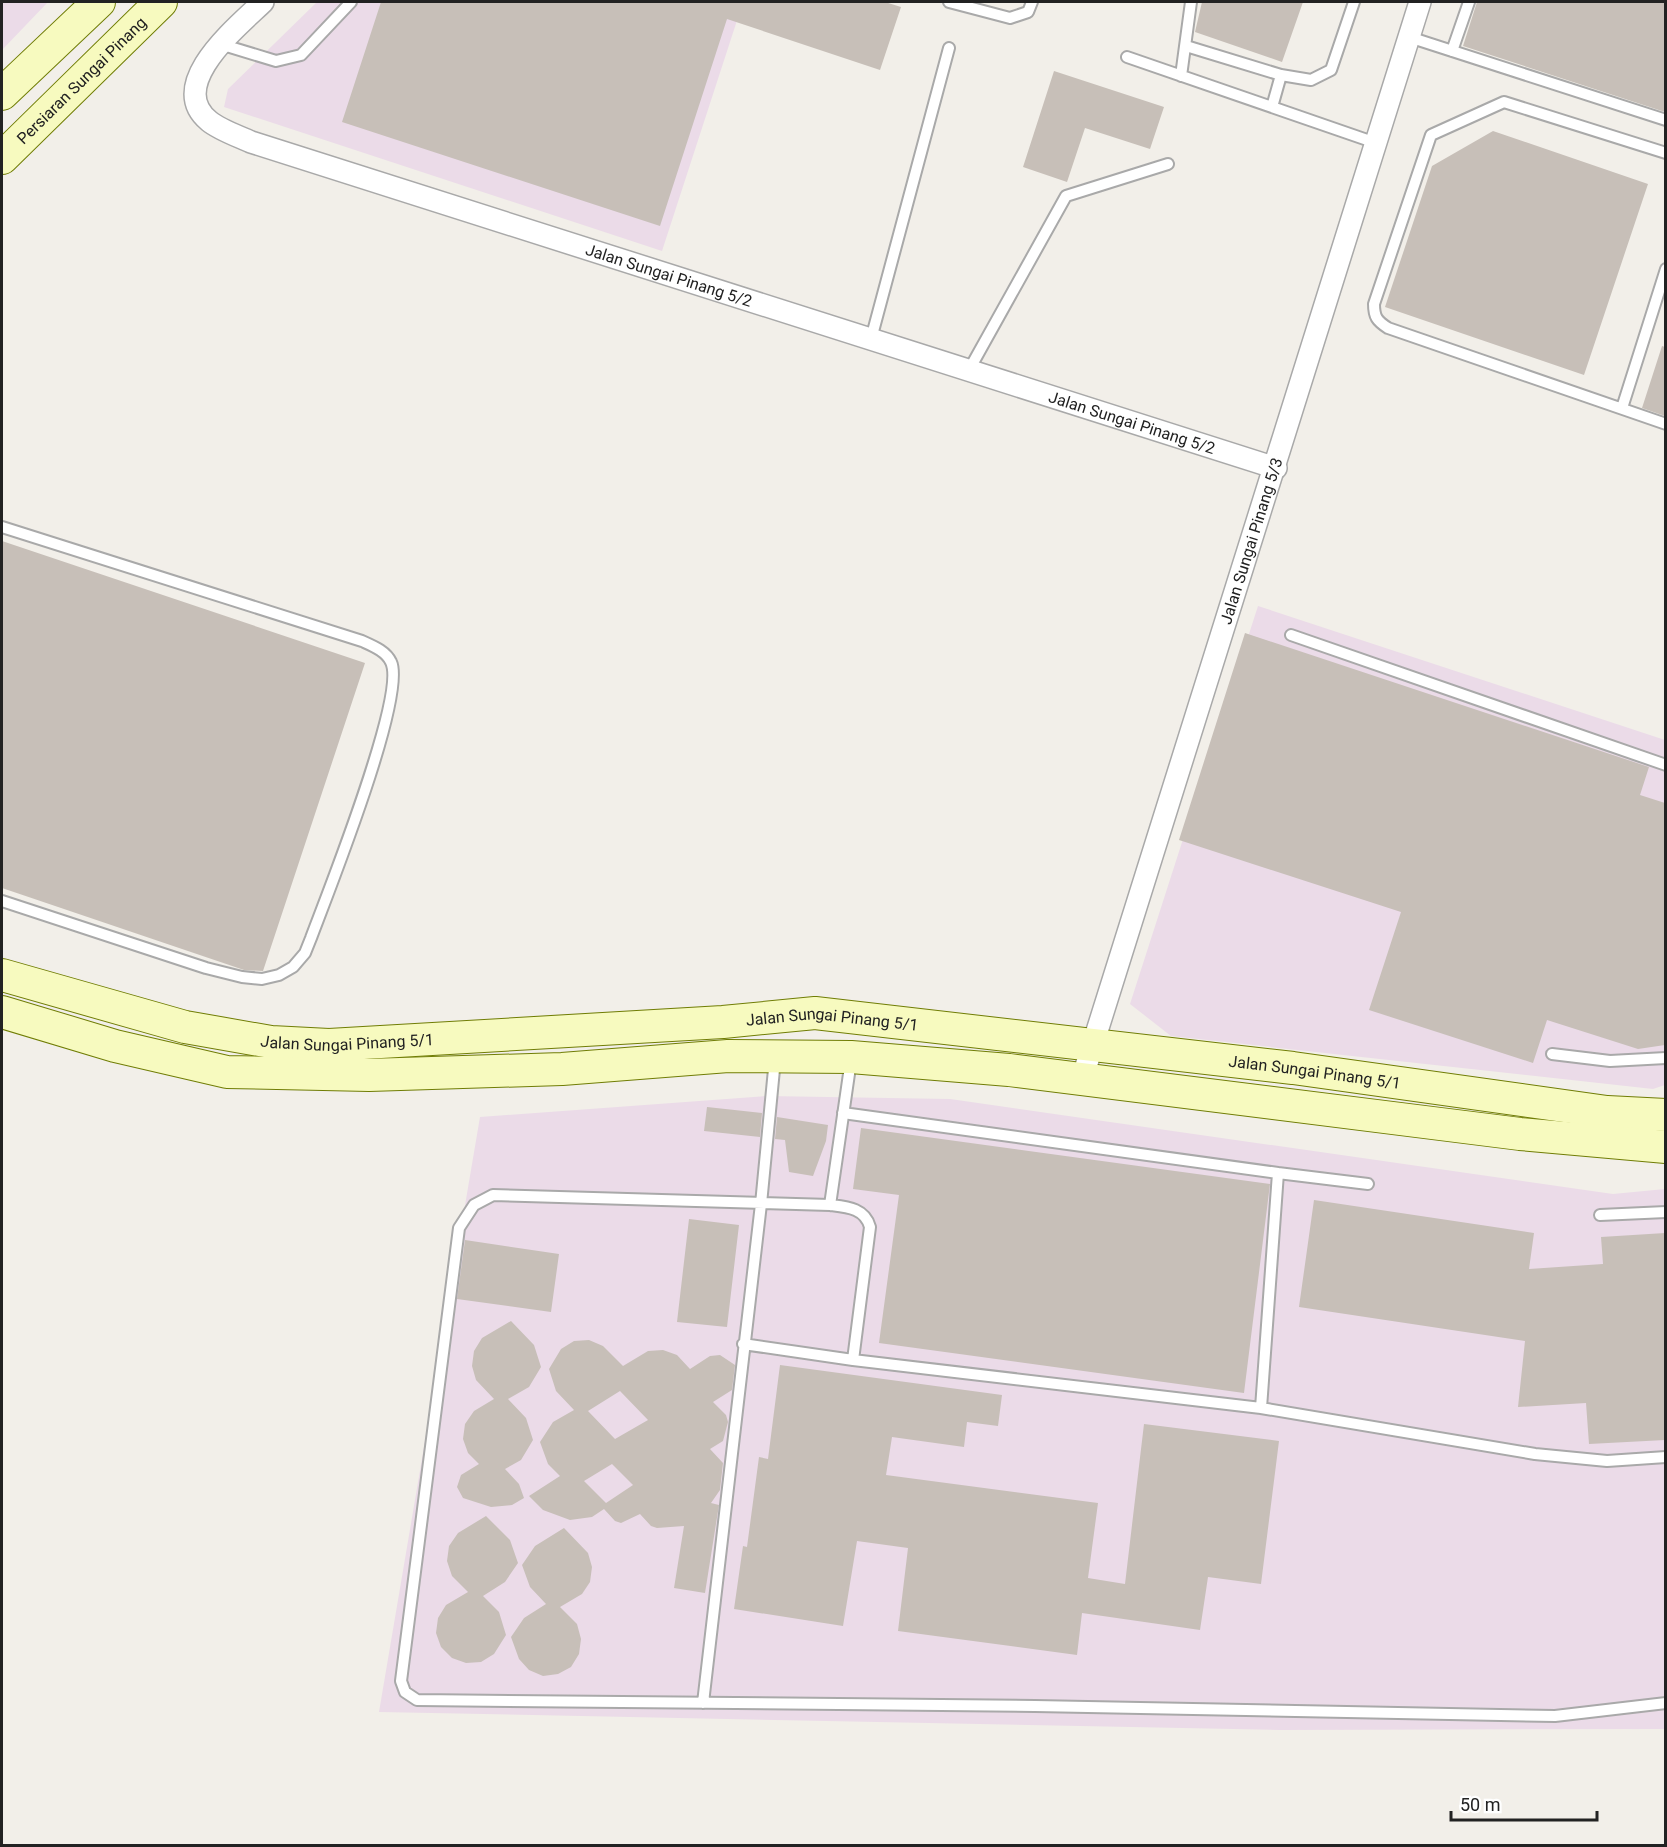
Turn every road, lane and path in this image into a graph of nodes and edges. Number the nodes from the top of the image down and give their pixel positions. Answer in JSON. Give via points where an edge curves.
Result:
{"nodes":[{"id":1,"x":99,"y":2,"type":"edge"},
{"id":2,"x":161,"y":2,"type":"edge"},
{"id":3,"x":262,"y":2,"type":"edge"},
{"id":4,"x":351,"y":2,"type":"edge"},
{"id":5,"x":949,"y":2,"type":"edge"},
{"id":6,"x":1032,"y":2,"type":"edge"},
{"id":7,"x":1191,"y":2,"type":"edge"},
{"id":8,"x":1354,"y":2,"type":"edge"},
{"id":9,"x":1420,"y":2,"type":"edge"},
{"id":10,"x":1469,"y":2,"type":"edge"},
{"id":11,"x":1409,"y":38,"type":"junction"},
{"id":12,"x":220,"y":44,"type":"junction"},
{"id":13,"x":1186,"y":46,"type":"junction"},
{"id":14,"x":949,"y":48,"type":"dead end"},
{"id":15,"x":1452,"y":51,"type":"junction"},
{"id":16,"x":1127,"y":57,"type":"dead end"},
{"id":17,"x":1281,"y":75,"type":"junction"},
{"id":18,"x":1181,"y":76,"type":"junction"},
{"id":19,"x":2,"y":94,"type":"edge"},
{"id":20,"x":1272,"y":107,"type":"junction"},
{"id":21,"x":1665,"y":120,"type":"edge"},
{"id":22,"x":1377,"y":143,"type":"junction"},
{"id":23,"x":1665,"y":153,"type":"edge"},
{"id":24,"x":2,"y":156,"type":"edge"},
{"id":25,"x":1168,"y":165,"type":"dead end"},
{"id":26,"x":1665,"y":269,"type":"edge"},
{"id":27,"x":871,"y":339,"type":"junction"},
{"id":28,"x":969,"y":370,"type":"junction"},
{"id":29,"x":1622,"y":408,"type":"junction"},
{"id":30,"x":1665,"y":424,"type":"edge"},
{"id":31,"x":1276,"y":468,"type":"junction"},
{"id":32,"x":2,"y":527,"type":"edge"},
{"id":33,"x":1291,"y":635,"type":"dead end"},
{"id":34,"x":1665,"y":765,"type":"edge"},
{"id":35,"x":2,"y":902,"type":"edge"},
{"id":36,"x":2,"y":975,"type":"edge"},
{"id":37,"x":2,"y":1012,"type":"edge"},
{"id":38,"x":1092,"y":1046,"type":"junction"},
{"id":39,"x":1552,"y":1054,"type":"dead end"},
{"id":40,"x":775,"y":1055,"type":"junction"},
{"id":41,"x":851,"y":1056,"type":"junction"},
{"id":42,"x":1665,"y":1058,"type":"edge"},
{"id":43,"x":1082,"y":1079,"type":"junction"},
{"id":44,"x":843,"y":1113,"type":"junction"},
{"id":45,"x":1665,"y":1115,"type":"edge"},
{"id":46,"x":1665,"y":1147,"type":"edge"},
{"id":47,"x":1278,"y":1173,"type":"junction"},
{"id":48,"x":1368,"y":1184,"type":"dead end"},
{"id":49,"x":761,"y":1204,"type":"junction"},
{"id":50,"x":830,"y":1205,"type":"junction"},
{"id":51,"x":1665,"y":1212,"type":"edge"},
{"id":52,"x":1600,"y":1215,"type":"dead end"},
{"id":53,"x":743,"y":1344,"type":"junction"},
{"id":54,"x":853,"y":1360,"type":"junction"},
{"id":55,"x":1261,"y":1408,"type":"junction"},
{"id":56,"x":1665,"y":1457,"type":"edge"},
{"id":57,"x":703,"y":1703,"type":"junction"},
{"id":58,"x":1665,"y":1703,"type":"edge"}],
"edges":[{"from":1,"to":19,"type":"street"},
{"from":2,"to":24,"type":"street","name":"Persiaran Sungai Pinang"},
{"from":3,"to":12,"type":"street","name":"Jalan Sungai Pinang 5/2"},
{"from":4,"to":12,"type":"lane","via":[[301,55],[276,61]]},
{"from":5,"to":6,"type":"lane","via":[[1010,18],[1028,12]]},
{"from":7,"to":13,"type":"lane"},
{"from":8,"to":17,"type":"lane","via":[[1331,70],[1311,80]]},
{"from":9,"to":11,"type":"street","name":"Jalan Sungai Pinang 5/3"},
{"from":10,"to":15,"type":"lane"},
{"from":11,"to":15,"type":"lane"},
{"from":11,"to":22,"type":"street","name":"Jalan Sungai Pinang 5/3"},
{"from":12,"to":27,"type":"street","name":"Jalan Sungai Pinang 5/2","via":[[200,73],[194,90],[196,105],[209,122],[251,142]]},
{"from":13,"to":17,"type":"lane"},
{"from":13,"to":18,"type":"lane"},
{"from":14,"to":27,"type":"lane"},
{"from":15,"to":21,"type":"lane"},
{"from":16,"to":18,"type":"lane"},
{"from":17,"to":20,"type":"lane"},
{"from":18,"to":20,"type":"lane"},
{"from":20,"to":22,"type":"lane"},
{"from":22,"to":31,"type":"street","name":"Jalan Sungai Pinang 5/3"},
{"from":23,"to":29,"type":"lane","via":[[1504,102],[1431,135],[1374,303],[1378,322],[1388,328]]},
{"from":25,"to":28,"type":"lane","via":[[1066,196]]},
{"from":26,"to":29,"type":"lane"},
{"from":27,"to":28,"type":"street","name":"Jalan Sungai Pinang 5/2"},
{"from":28,"to":31,"type":"street","name":"Jalan Sungai Pinang 5/2"},
{"from":29,"to":30,"type":"lane"},
{"from":31,"to":38,"type":"street","name":"Jalan Sungai Pinang 5/3"},
{"from":32,"to":35,"type":"lane","via":[[362,641],[383,652],[391,662],[394,676],[393,694],[365,790],[305,953],[293,967],[262,979],[242,977]]},
{"from":33,"to":34,"type":"lane"},
{"from":36,"to":38,"type":"street","name":"Jalan Sungai Pinang 5/1","via":[[185,1027],[272,1042],[329,1045],[815,1013]]},
{"from":37,"to":40,"type":"street","name":"Jalan Sungai Pinang 5/1","via":[[115,1046],[227,1072],[369,1075],[562,1069]]},
{"from":38,"to":43,"type":"street","name":"Jalan Sungai Pinang 5/3"},
{"from":38,"to":45,"type":"street","name":"Jalan Sungai Pinang 5/1","via":[[1293,1068],[1606,1112]]},
{"from":39,"to":42,"type":"lane","via":[[1610,1061]]},
{"from":40,"to":41,"type":"street","name":"Jalan Sungai Pinang 5/1"},
{"from":40,"to":49,"type":"lane"},
{"from":41,"to":43,"type":"street","name":"Jalan Sungai Pinang 5/1"},
{"from":41,"to":44,"type":"lane"},
{"from":43,"to":46,"type":"street","name":"Jalan Sungai Pinang 5/1","via":[[1520,1134]]},
{"from":44,"to":47,"type":"lane"},
{"from":44,"to":50,"type":"lane"},
{"from":47,"to":48,"type":"lane"},
{"from":47,"to":55,"type":"lane"},
{"from":49,"to":50,"type":"lane"},
{"from":49,"to":53,"type":"lane"},
{"from":49,"to":57,"type":"lane","via":[[493,1195],[464,1217],[459,1228],[401,1662],[400,1681],[405,1692],[417,1700]]},
{"from":50,"to":54,"type":"lane","via":[[856,1210],[866,1217],[870,1227]]},
{"from":51,"to":52,"type":"lane"},
{"from":53,"to":54,"type":"lane"},
{"from":53,"to":57,"type":"lane"},
{"from":54,"to":55,"type":"lane"},
{"from":55,"to":56,"type":"lane","via":[[1535,1454],[1607,1461]]},
{"from":57,"to":58,"type":"lane","via":[[1555,1716]]}]}
